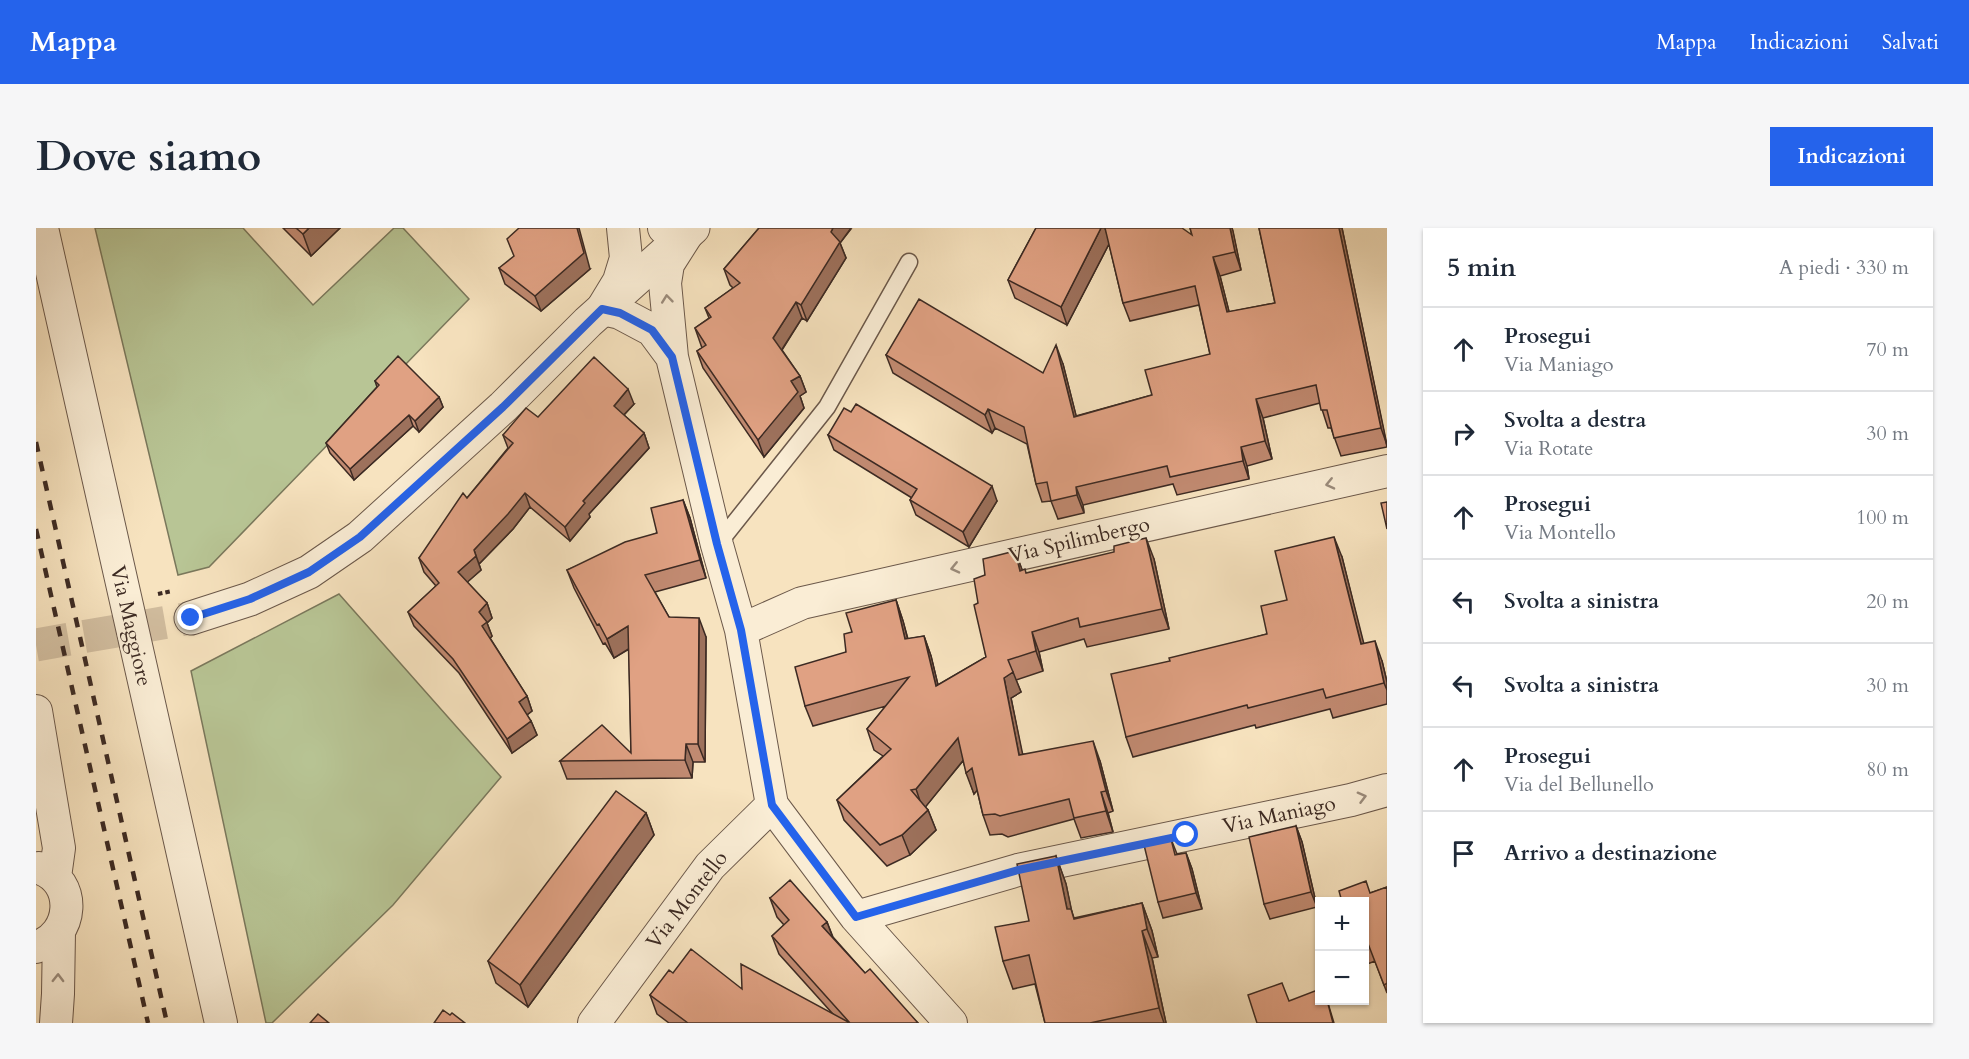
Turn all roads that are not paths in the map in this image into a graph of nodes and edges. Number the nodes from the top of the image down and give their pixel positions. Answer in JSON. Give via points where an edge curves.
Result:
{"nodes":[{"id":1,"x":42,"y":228,"type":"edge"},
{"id":2,"x":623,"y":228,"type":"edge"},
{"id":3,"x":682,"y":229,"type":"edge"},
{"id":4,"x":909,"y":262,"type":"dead end"},
{"id":5,"x":602,"y":309,"type":"junction"},
{"id":6,"x":672,"y":357,"type":"junction"},
{"id":7,"x":1387,"y":471,"type":"edge"},
{"id":8,"x":717,"y":544,"type":"junction"},
{"id":9,"x":191,"y":618,"type":"tunnel mouth"},
{"id":10,"x":741,"y":630,"type":"junction"},
{"id":11,"x":36,"y":711,"type":"edge"},
{"id":12,"x":1387,"y":790,"type":"edge"},
{"id":13,"x":772,"y":805,"type":"junction"},
{"id":14,"x":46,"y":872,"type":"edge"},
{"id":15,"x":856,"y":917,"type":"junction"},
{"id":16,"x":47,"y":940,"type":"edge"},
{"id":17,"x":56,"y":1023,"type":"edge"},
{"id":18,"x":221,"y":1023,"type":"edge"},
{"id":19,"x":594,"y":1023,"type":"edge"},
{"id":20,"x":951,"y":1023,"type":"edge"}],
"edges":[{"from":1,"to":18,"type":"street","name":"Via Maggiore"},
{"from":2,"to":5,"type":"street","via":[[626,258],[619,281]]},
{"from":3,"to":5,"type":"street"},
{"from":6,"to":3,"type":"street","one_way":true,"via":[[665,283]]},
{"from":4,"to":8,"type":"lane","via":[[827,407]]},
{"from":5,"to":6,"type":"street","via":[[620,313],[652,330]]},
{"from":5,"to":9,"type":"street","via":[[503,407],[360,537],[309,572],[250,599]]},
{"from":6,"to":8,"type":"street"},
{"from":7,"to":10,"type":"street","name":"Via Spilimbergo","one_way":true,"via":[[802,603]]},
{"from":8,"to":10,"type":"street"},
{"from":10,"to":13,"type":"street"},
{"from":11,"to":14,"type":"street","via":[[58,848]]},
{"from":15,"to":12,"type":"street","name":"Via Maniago","one_way":true,"via":[[1018,870]]},
{"from":13,"to":15,"type":"street"},
{"from":13,"to":19,"type":"street","name":"Via Montello","via":[[710,866]]},
{"from":14,"to":16,"type":"street","via":[[63,887],[68,910],[64,922]]},
{"from":15,"to":20,"type":"street"},
{"from":17,"to":16,"type":"street","one_way":true,"via":[[58,994]]}]}
